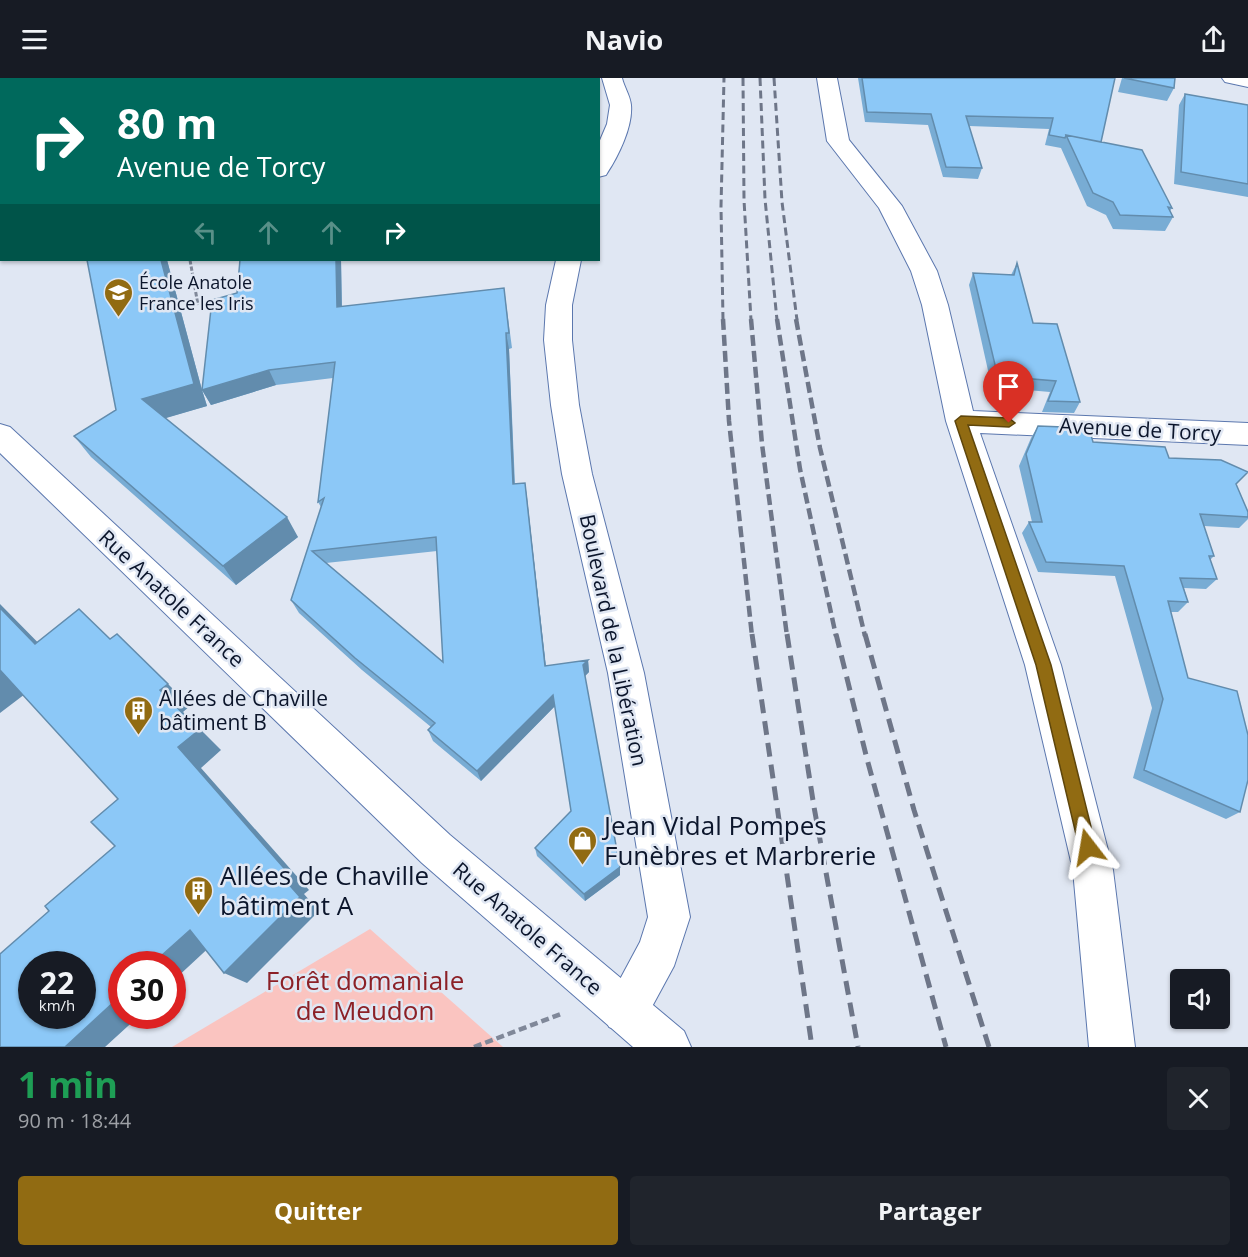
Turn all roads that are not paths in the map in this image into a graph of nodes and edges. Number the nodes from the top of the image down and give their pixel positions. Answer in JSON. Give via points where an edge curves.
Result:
{"nodes":[{"id":1,"x":612,"y":78,"type":"edge"},
{"id":2,"x":827,"y":78,"type":"edge"},
{"id":3,"x":1232,"y":78,"type":"edge"},
{"id":4,"x":1248,"y":81,"type":"edge"},
{"id":5,"x":600,"y":165,"type":"edge"},
{"id":6,"x":568,"y":261,"type":"edge"},
{"id":7,"x":961,"y":421,"type":"junction"},
{"id":8,"x":1248,"y":434,"type":"edge"},
{"id":9,"x":0,"y":435,"type":"edge"},
{"id":10,"x":616,"y":1004,"type":"junction"},
{"id":11,"x":668,"y":1047,"type":"edge"},
{"id":12,"x":1112,"y":1047,"type":"edge"}],
"edges":[{"from":1,"to":5,"type":"street","via":[[619,96],[620,115]]},
{"from":2,"to":7,"type":"street","via":[[838,141],[891,206],[924,271]]},
{"from":3,"to":4,"type":"street"},
{"from":6,"to":10,"type":"street","name":"Boulevard de la Libération","via":[[559,305],[558,340],[565,405],[577,474],[626,673],[669,917],[659,951]]},
{"from":7,"to":8,"type":"street","name":"Avenue de Torcy"},
{"from":7,"to":12,"type":"street","via":[[1044,665],[1093,870]]},
{"from":9,"to":10,"type":"street","name":"Rue Anatole France","via":[[436,849]]},
{"from":10,"to":11,"type":"street","name":"Rue Anatole France"}]}
